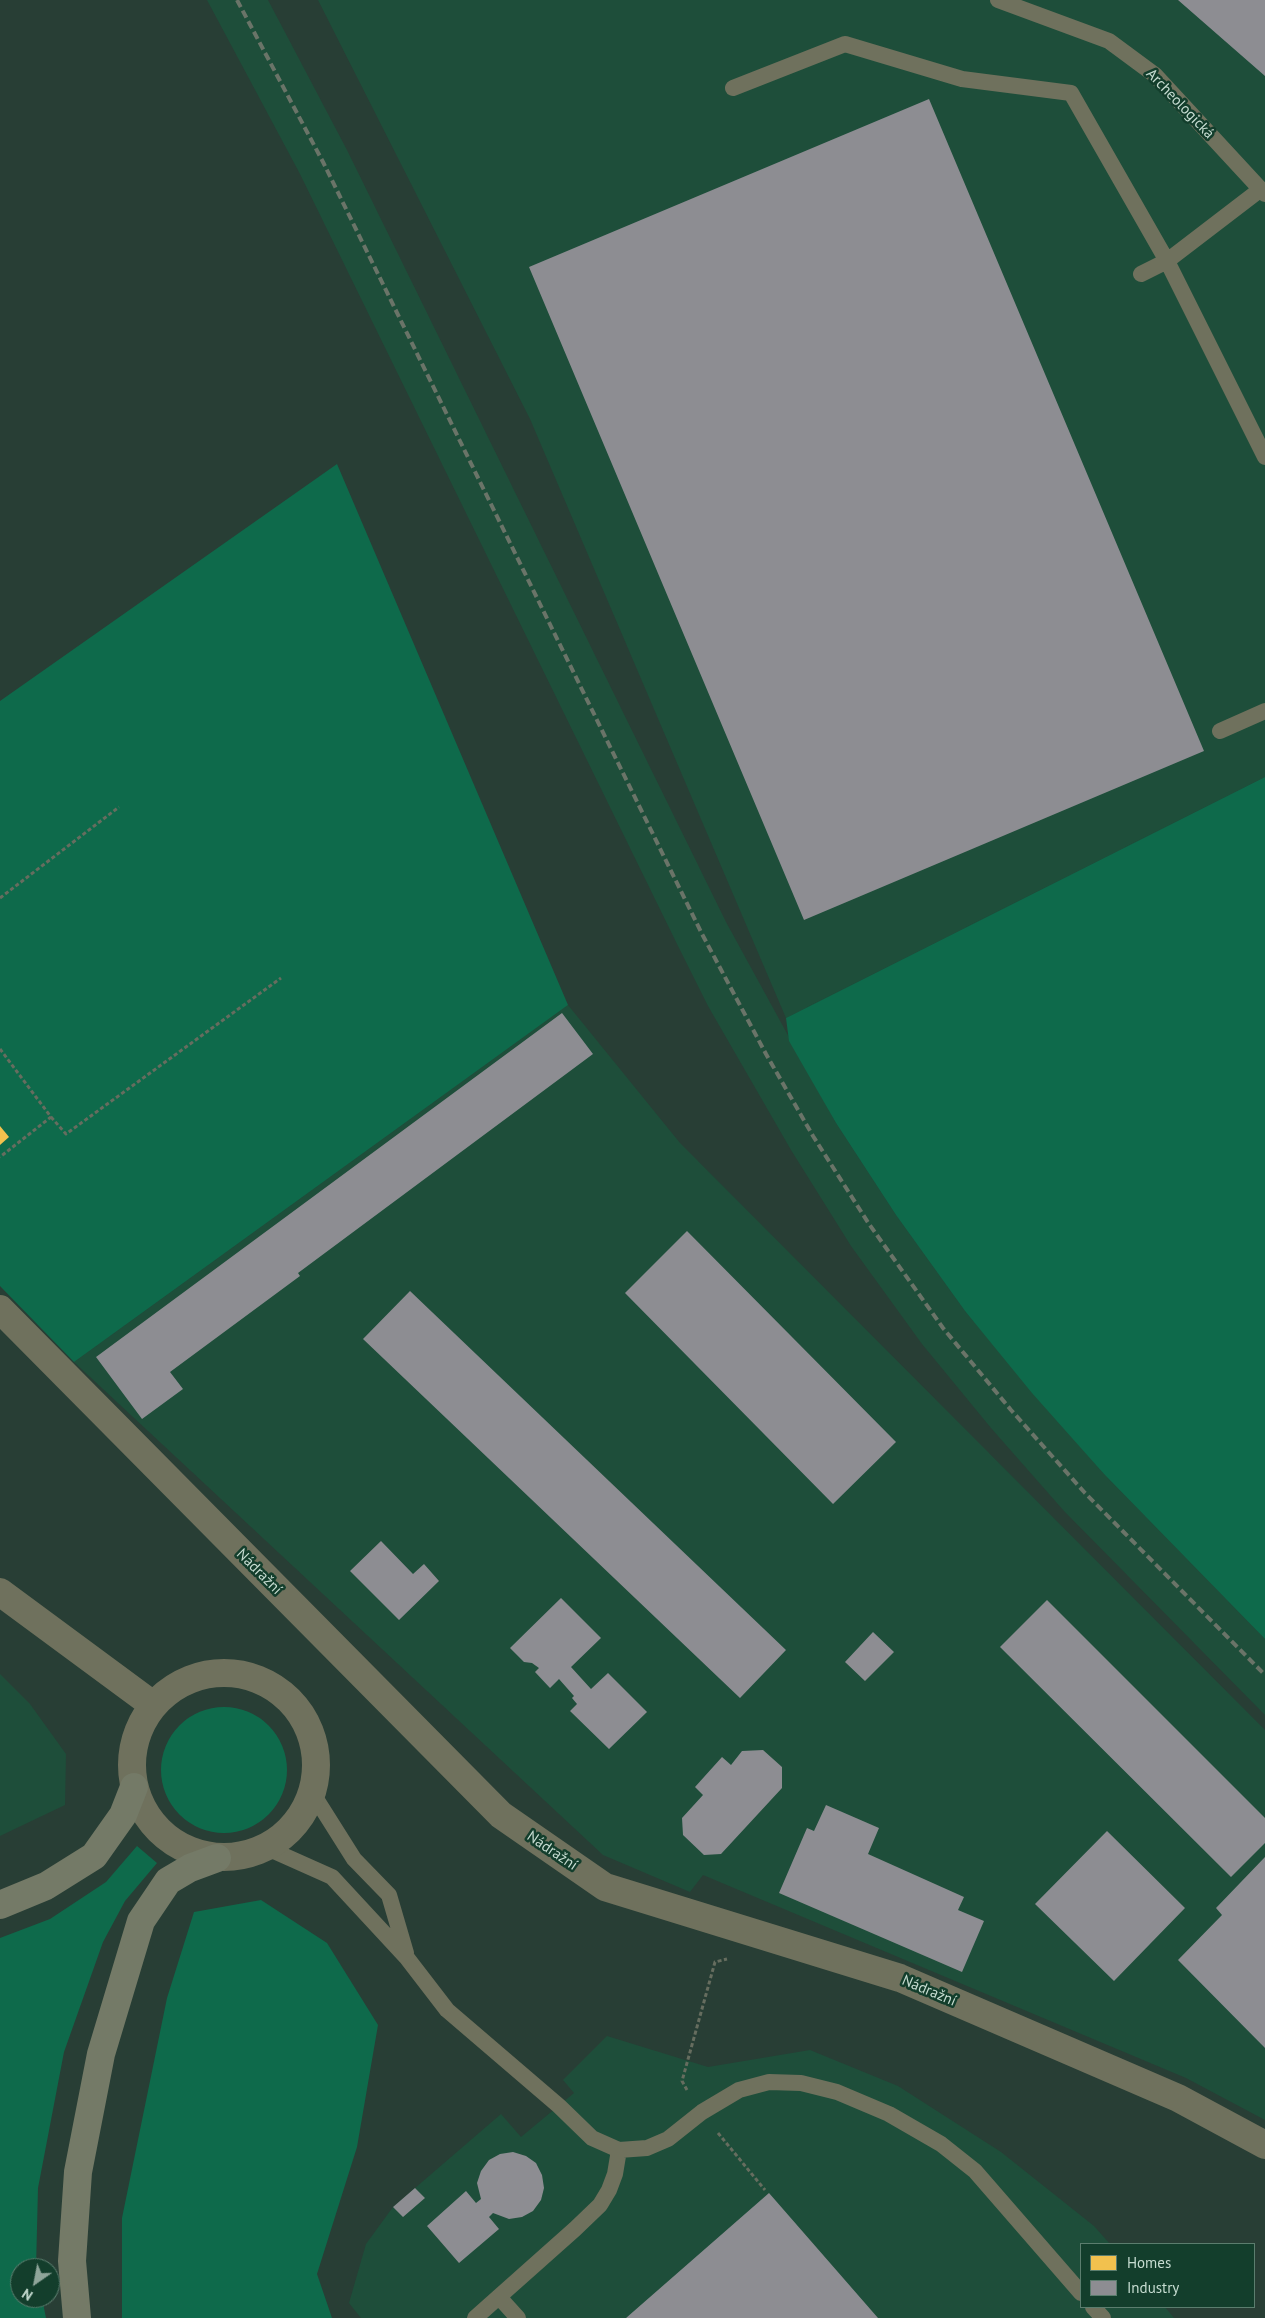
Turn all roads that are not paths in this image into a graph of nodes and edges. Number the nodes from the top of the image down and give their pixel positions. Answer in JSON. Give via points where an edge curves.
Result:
{"nodes":[{"id":1,"x":998,"y":0,"type":"edge"},
{"id":2,"x":733,"y":88,"type":"dead end"},
{"id":3,"x":1263,"y":191,"type":"edge"},
{"id":4,"x":1167,"y":261,"type":"junction"},
{"id":5,"x":1141,"y":274,"type":"dead end"},
{"id":6,"x":1265,"y":457,"type":"edge"},
{"id":7,"x":1265,"y":711,"type":"edge"},
{"id":8,"x":1220,"y":731,"type":"dead end"},
{"id":9,"x":0,"y":1309,"type":"edge"},
{"id":10,"x":0,"y":1592,"type":"edge"},
{"id":11,"x":153,"y":1705,"type":"junction"},
{"id":12,"x":134,"y":1787,"type":"junction"},
{"id":13,"x":313,"y":1794,"type":"junction"},
{"id":14,"x":267,"y":1848,"type":"junction"},
{"id":15,"x":217,"y":1858,"type":"junction"},
{"id":16,"x":0,"y":1905,"type":"edge"},
{"id":17,"x":407,"y":1958,"type":"junction"},
{"id":18,"x":1265,"y":2145,"type":"edge"},
{"id":19,"x":619,"y":2150,"type":"junction"},
{"id":20,"x":1080,"y":2293,"type":"edge"},
{"id":21,"x":499,"y":2297,"type":"junction"},
{"id":22,"x":1094,"y":2308,"type":"edge"},
{"id":23,"x":77,"y":2318,"type":"edge"},
{"id":24,"x":474,"y":2318,"type":"edge"},
{"id":25,"x":518,"y":2318,"type":"edge"},
{"id":26,"x":1103,"y":2318,"type":"edge"}],
"edges":[{"from":1,"to":3,"type":"lane","name":"Archeologická","via":[[1109,41],[1155,75]]},
{"from":2,"to":4,"type":"lane","via":[[845,44],[962,79],[1071,93]]},
{"from":3,"to":4,"type":"lane"},
{"from":4,"to":5,"type":"lane"},
{"from":4,"to":6,"type":"lane"},
{"from":7,"to":8,"type":"lane"},
{"from":9,"to":18,"type":"street","name":"Nádražní","via":[[501,1816],[606,1887],[900,1978],[1178,2098]]},
{"from":10,"to":11,"type":"street"},
{"from":11,"to":12,"type":"street","via":[[138,1730],[131,1758]]},
{"from":11,"to":13,"type":"street","via":[[174,1686],[200,1675],[228,1672],[257,1678],[281,1692],[301,1712],[313,1738],[317,1766]]},
{"from":12,"to":15,"type":"street","via":[[145,1814],[164,1836],[189,1851]]},
{"from":12,"to":16,"type":"highway","via":[[123,1815],[94,1856],[46,1886]]},
{"from":13,"to":14,"type":"street","via":[[296,1825]]},
{"from":13,"to":17,"type":"lane","via":[[354,1859],[389,1894]]},
{"from":14,"to":15,"type":"street","via":[[243,1856]]},
{"from":14,"to":17,"type":"lane","via":[[332,1878]]},
{"from":15,"to":23,"type":"highway","via":[[168,1881],[141,1921],[101,2054],[78,2172],[72,2261]]},
{"from":17,"to":19,"type":"lane","via":[[447,2010],[592,2138]]},
{"from":19,"to":20,"type":"lane","via":[[647,2148],[668,2139],[702,2112],[739,2090],[769,2082],[801,2083],[837,2092],[889,2114],[941,2144],[975,2171]]},
{"from":19,"to":21,"type":"lane","via":[[615,2174],[600,2205]]},
{"from":21,"to":24,"type":"lane"},
{"from":21,"to":25,"type":"lane"},
{"from":22,"to":26,"type":"lane"}]}
